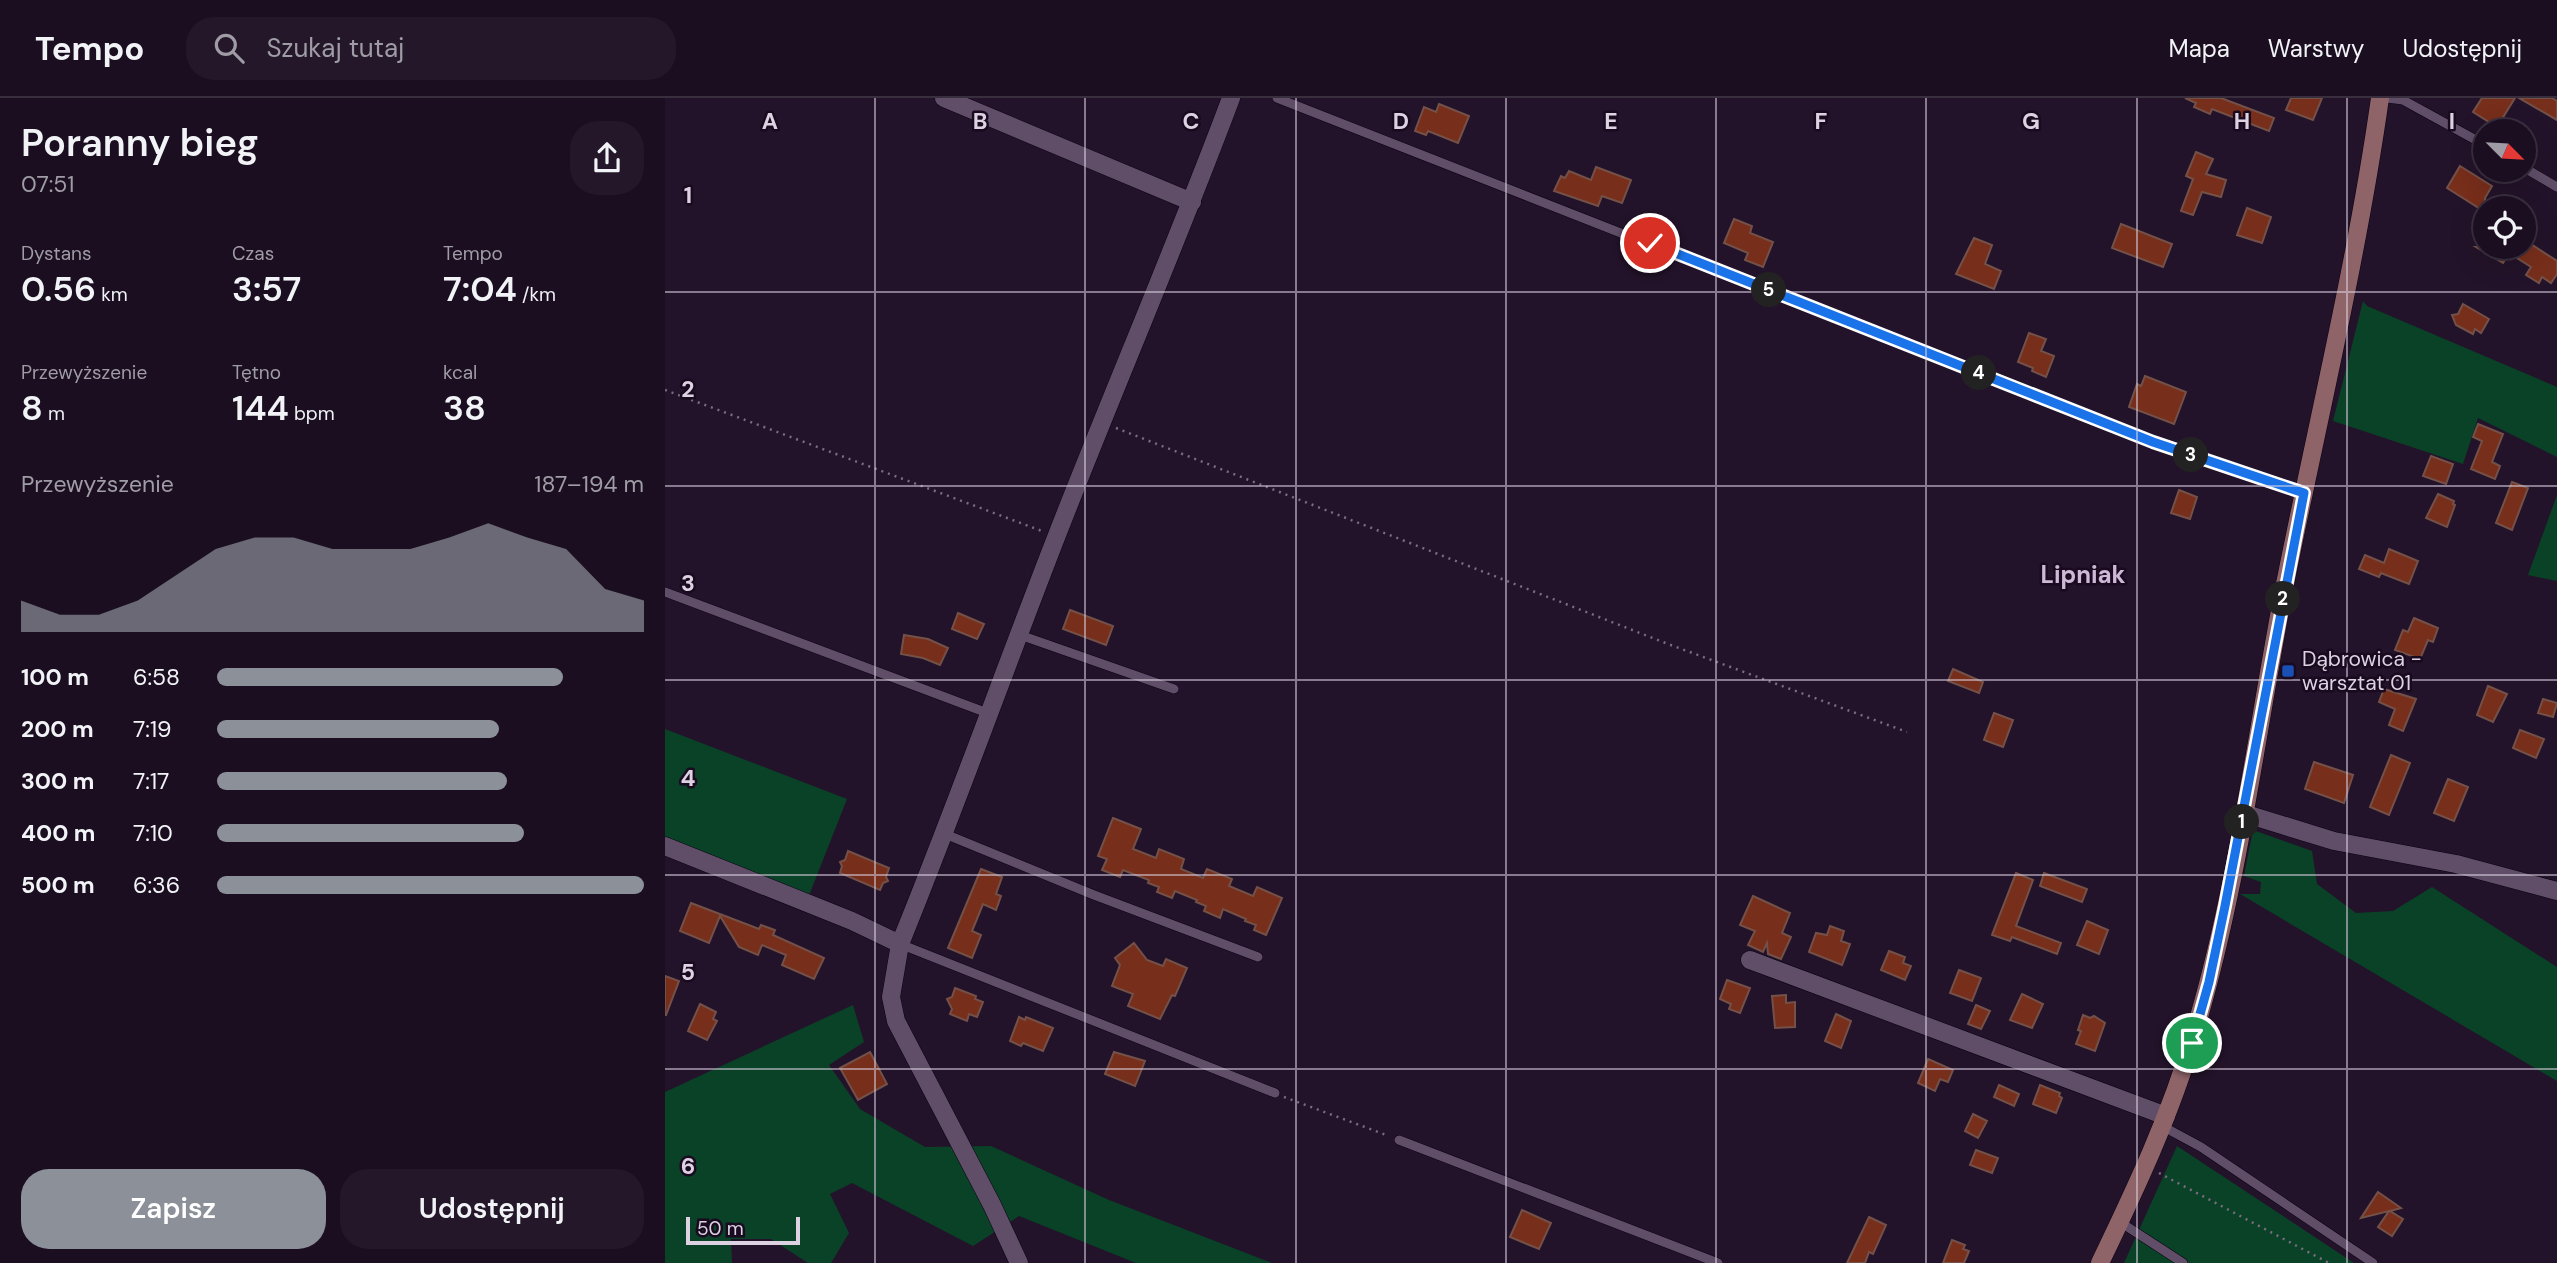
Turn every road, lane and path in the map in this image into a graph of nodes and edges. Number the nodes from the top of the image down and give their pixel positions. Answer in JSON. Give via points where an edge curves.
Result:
{"nodes":[{"id":1,"x":944,"y":98,"type":"edge"},
{"id":2,"x":1231,"y":98,"type":"edge"},
{"id":3,"x":1277,"y":98,"type":"edge"},
{"id":4,"x":2380,"y":98,"type":"edge"},
{"id":5,"x":2387,"y":98,"type":"edge"},
{"id":6,"x":2473,"y":138,"type":"edge"},
{"id":7,"x":2536,"y":175,"type":"edge"},
{"id":8,"x":2557,"y":187,"type":"edge"},
{"id":9,"x":1192,"y":202,"type":"junction"},
{"id":10,"x":665,"y":390,"type":"edge"},
{"id":11,"x":1103,"y":423,"type":"junction"},
{"id":12,"x":2304,"y":493,"type":"junction"},
{"id":13,"x":1057,"y":537,"type":"junction"},
{"id":14,"x":665,"y":592,"type":"edge"},
{"id":15,"x":1020,"y":635,"type":"junction"},
{"id":16,"x":1174,"y":689,"type":"dead end"},
{"id":17,"x":990,"y":714,"type":"junction"},
{"id":18,"x":1907,"y":732,"type":"dead end"},
{"id":19,"x":2243,"y":813,"type":"junction"},
{"id":20,"x":945,"y":834,"type":"junction"},
{"id":21,"x":665,"y":846,"type":"edge"},
{"id":22,"x":2557,"y":891,"type":"edge"},
{"id":23,"x":900,"y":944,"type":"junction"},
{"id":24,"x":1258,"y":957,"type":"dead end"},
{"id":25,"x":1750,"y":960,"type":"dead end"},
{"id":26,"x":1275,"y":1093,"type":"joint"},
{"id":27,"x":2164,"y":1121,"type":"junction"},
{"id":28,"x":1399,"y":1140,"type":"joint"},
{"id":29,"x":2146,"y":1165,"type":"junction"},
{"id":30,"x":2120,"y":1223,"type":"junction"},
{"id":31,"x":1019,"y":1263,"type":"edge"},
{"id":32,"x":1718,"y":1263,"type":"edge"},
{"id":33,"x":2100,"y":1263,"type":"edge"},
{"id":34,"x":2183,"y":1263,"type":"edge"},
{"id":35,"x":2329,"y":1263,"type":"edge"},
{"id":36,"x":2373,"y":1263,"type":"edge"}],
"edges":[{"from":1,"to":9,"type":"street"},
{"from":2,"to":9,"type":"street"},
{"from":3,"to":12,"type":"lane","via":[[2153,442]]},
{"from":4,"to":12,"type":"street"},
{"from":5,"to":6,"type":"lane","via":[[2403,100]]},
{"from":7,"to":8,"type":"lane"},
{"from":9,"to":11,"type":"street"},
{"from":10,"to":13,"type":"path"},
{"from":11,"to":13,"type":"street"},
{"from":11,"to":18,"type":"path","via":[[1668,644]]},
{"from":12,"to":19,"type":"street"},
{"from":13,"to":15,"type":"street"},
{"from":14,"to":17,"type":"lane"},
{"from":15,"to":16,"type":"lane"},
{"from":15,"to":17,"type":"street"},
{"from":17,"to":20,"type":"street"},
{"from":19,"to":22,"type":"street","via":[[2335,841],[2456,864]]},
{"from":19,"to":27,"type":"street","via":[[2205,997]]},
{"from":20,"to":23,"type":"street"},
{"from":20,"to":24,"type":"lane"},
{"from":21,"to":23,"type":"street"},
{"from":23,"to":26,"type":"lane"},
{"from":23,"to":31,"type":"street","via":[[891,997],[896,1021]]},
{"from":25,"to":27,"type":"street"},
{"from":26,"to":28,"type":"path"},
{"from":27,"to":29,"type":"street"},
{"from":27,"to":36,"type":"lane"},
{"from":28,"to":32,"type":"lane"},
{"from":29,"to":30,"type":"street"},
{"from":29,"to":35,"type":"path"},
{"from":30,"to":33,"type":"street"},
{"from":30,"to":34,"type":"lane"}]}
